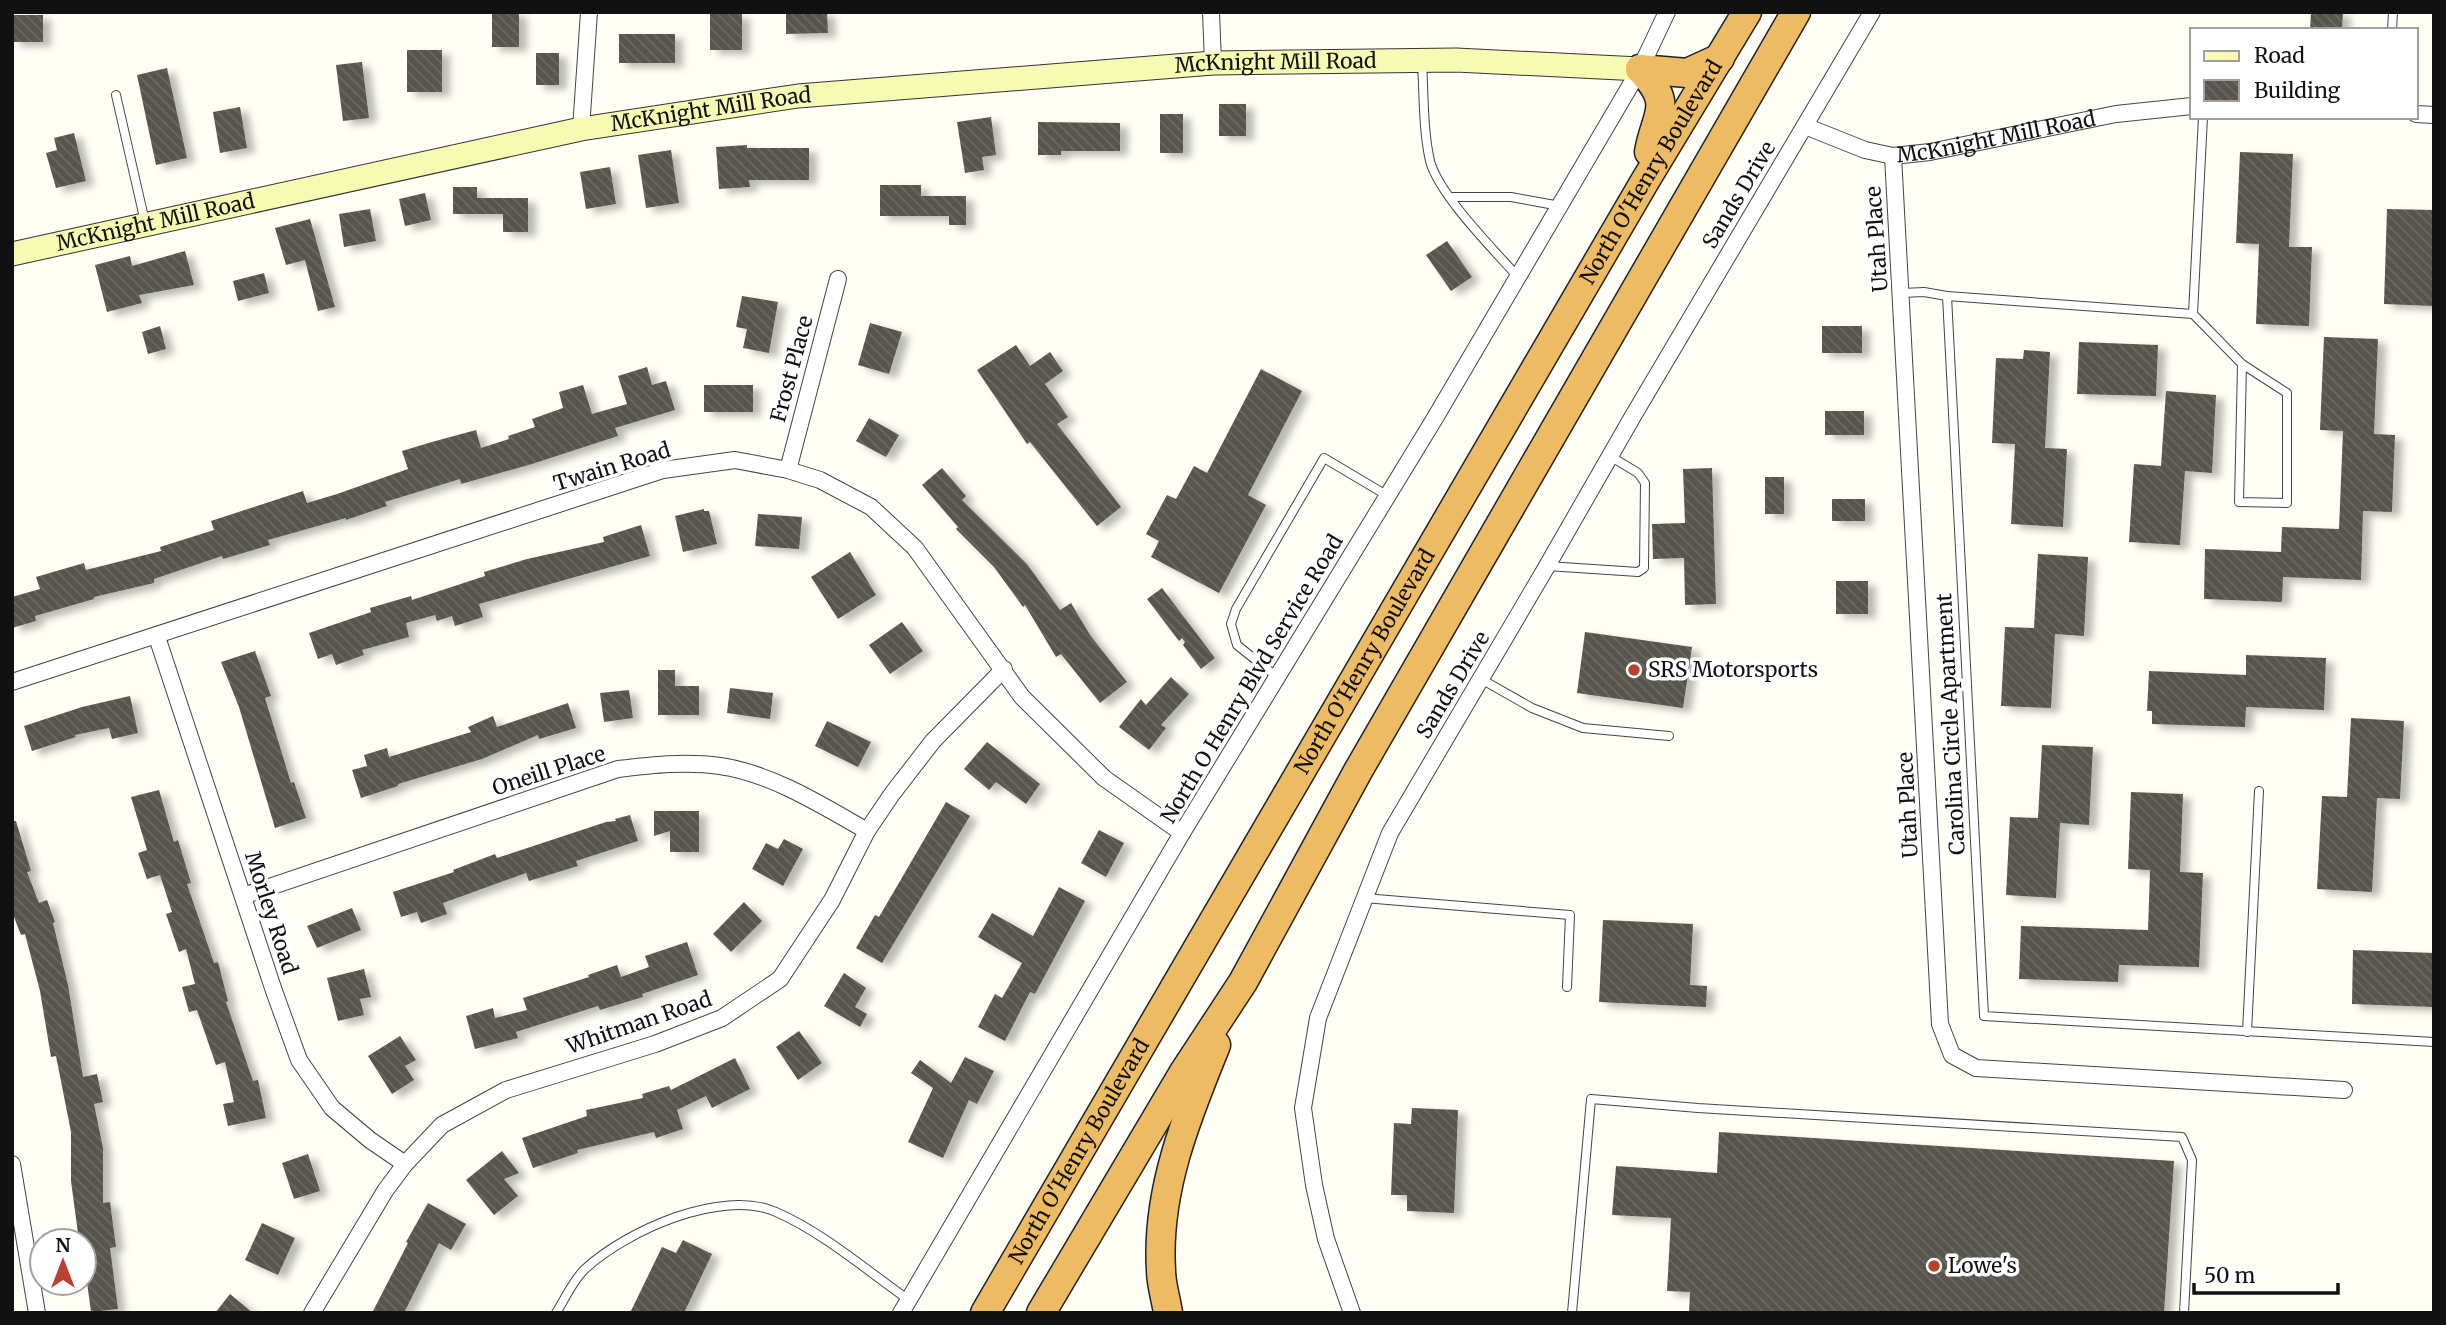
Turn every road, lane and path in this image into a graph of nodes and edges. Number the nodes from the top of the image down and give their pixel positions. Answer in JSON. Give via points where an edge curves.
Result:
{"nodes":[{"id":1,"x":589,"y":12,"type":"edge"},
{"id":2,"x":1211,"y":12,"type":"edge"},
{"id":3,"x":1746,"y":12,"type":"edge"},
{"id":4,"x":1796,"y":12,"type":"edge"},
{"id":5,"x":1872,"y":12,"type":"edge"},
{"id":6,"x":1664,"y":13,"type":"edge"},
{"id":7,"x":1720,"y":58,"type":"junction"},
{"id":8,"x":1422,"y":61,"type":"junction"},
{"id":9,"x":1213,"y":63,"type":"junction"},
{"id":10,"x":1640,"y":69,"type":"junction"},
{"id":11,"x":116,"y":95,"type":"dead end"},
{"id":12,"x":2190,"y":106,"type":"edge"},
{"id":13,"x":2203,"y":119,"type":"edge"},
{"id":14,"x":1805,"y":126,"type":"junction"},
{"id":15,"x":581,"y":130,"type":"junction"},
{"id":16,"x":1893,"y":156,"type":"junction"},
{"id":17,"x":1645,"y":181,"type":"junction"},
{"id":18,"x":1450,"y":197,"type":"junction"},
{"id":19,"x":1560,"y":206,"type":"junction"},
{"id":20,"x":145,"y":224,"type":"junction"},
{"id":21,"x":12,"y":254,"type":"edge"},
{"id":22,"x":1518,"y":277,"type":"junction"},
{"id":23,"x":838,"y":279,"type":"dead end"},
{"id":24,"x":1902,"y":293,"type":"junction"},
{"id":25,"x":1947,"y":296,"type":"junction"},
{"id":26,"x":2193,"y":314,"type":"junction"},
{"id":27,"x":2242,"y":364,"type":"junction"},
{"id":28,"x":1610,"y":456,"type":"junction"},
{"id":29,"x":788,"y":470,"type":"junction"},
{"id":30,"x":1388,"y":496,"type":"junction"},
{"id":31,"x":1547,"y":566,"type":"junction"},
{"id":32,"x":157,"y":636,"type":"junction"},
{"id":33,"x":1004,"y":668,"type":"junction"},
{"id":34,"x":1277,"y":677,"type":"junction"},
{"id":35,"x":1481,"y":679,"type":"junction"},
{"id":36,"x":12,"y":682,"type":"edge"},
{"id":37,"x":1670,"y":736,"type":"dead end"},
{"id":38,"x":2259,"y":791,"type":"dead end"},
{"id":39,"x":867,"y":831,"type":"junction"},
{"id":40,"x":1182,"y":833,"type":"junction"},
{"id":41,"x":243,"y":896,"type":"junction"},
{"id":42,"x":1364,"y":898,"type":"junction"},
{"id":43,"x":1243,"y":982,"type":"junction"},
{"id":44,"x":1567,"y":987,"type":"dead end"},
{"id":45,"x":2247,"y":1032,"type":"junction"},
{"id":46,"x":2434,"y":1042,"type":"edge"},
{"id":47,"x":2344,"y":1090,"type":"dead end"},
{"id":48,"x":12,"y":1164,"type":"edge"},
{"id":49,"x":405,"y":1164,"type":"junction"},
{"id":50,"x":905,"y":1306,"type":"edge"},
{"id":51,"x":37,"y":1313,"type":"edge"},
{"id":52,"x":312,"y":1313,"type":"edge"},
{"id":53,"x":556,"y":1313,"type":"edge"},
{"id":54,"x":985,"y":1313,"type":"edge"},
{"id":55,"x":1041,"y":1313,"type":"edge"},
{"id":56,"x":1168,"y":1313,"type":"edge"},
{"id":57,"x":1352,"y":1313,"type":"edge"},
{"id":58,"x":1572,"y":1313,"type":"edge"},
{"id":59,"x":2184,"y":1313,"type":"edge"}],
"edges":[{"from":1,"to":15,"type":"street"},
{"from":2,"to":9,"type":"street"},
{"from":3,"to":7,"type":"highway","name":"North O'Henry Boulevard"},
{"from":4,"to":43,"type":"highway","name":"North O'Henry Boulevard","via":[[1358,771]]},
{"from":5,"to":14,"type":"street","name":"Sands Drive"},
{"from":6,"to":10,"type":"street"},
{"from":7,"to":10,"type":"highway","via":[[1687,73]]},
{"from":7,"to":17,"type":"highway","name":"North O'Henry Boulevard"},
{"from":8,"to":9,"type":"street","name":"McKnight Mill Road"},
{"from":8,"to":10,"type":"street","name":"McKnight Mill Road"},
{"from":8,"to":18,"type":"lane","via":[[1430,162]]},
{"from":9,"to":15,"type":"street","name":"McKnight Mill Road","via":[[798,96]]},
{"from":10,"to":17,"type":"highway","via":[[1662,104]]},
{"from":10,"to":19,"type":"street","name":"North O Henry Blvd Service Road"},
{"from":11,"to":20,"type":"lane"},
{"from":12,"to":16,"type":"street","name":"McKnight Mill Road","via":[[2116,114]]},
{"from":13,"to":26,"type":"lane"},
{"from":14,"to":16,"type":"street","name":"McKnight Mill Road"},
{"from":14,"to":28,"type":"street","name":"Sands Drive"},
{"from":15,"to":20,"type":"street","name":"McKnight Mill Road"},
{"from":16,"to":24,"type":"street","name":"Utah Place"},
{"from":17,"to":54,"type":"highway","name":"North O'Henry Boulevard"},
{"from":18,"to":19,"type":"lane","via":[[1511,197]]},
{"from":18,"to":22,"type":"lane"},
{"from":19,"to":22,"type":"street","name":"North O Henry Blvd Service Road"},
{"from":20,"to":21,"type":"street","name":"McKnight Mill Road"},
{"from":22,"to":30,"type":"street","name":"North O Henry Blvd Service Road"},
{"from":23,"to":29,"type":"street","name":"Frost Place"},
{"from":24,"to":25,"type":"lane"},
{"from":24,"to":47,"type":"street","name":"Utah Place","via":[[1940,1024],[1952,1055],[1976,1068]]},
{"from":25,"to":26,"type":"lane"},
{"from":25,"to":45,"type":"lane","name":"Carolina Circle Apartment","via":[[1984,1016]]},
{"from":26,"to":27,"type":"lane"},
{"from":27,"to":27,"type":"lane","via":[[2239,502],[2287,503],[2287,393]]},
{"from":28,"to":31,"type":"street","name":"Sands Drive"},
{"from":28,"to":31,"type":"lane","via":[[1645,482],[1644,568],[1638,572]]},
{"from":29,"to":32,"type":"street","name":"Twain Road","via":[[735,460],[663,470]]},
{"from":29,"to":33,"type":"street","name":"Twain Road","via":[[820,480],[871,506],[915,548]]},
{"from":30,"to":34,"type":"street","name":"North O Henry Blvd Service Road"},
{"from":30,"to":34,"type":"lane","via":[[1324,458],[1231,624],[1237,645]]},
{"from":31,"to":35,"type":"street","name":"Sands Drive"},
{"from":32,"to":36,"type":"street","name":"Twain Road"},
{"from":32,"to":41,"type":"street","name":"Morley Road"},
{"from":33,"to":39,"type":"street","name":"Whitman Road","via":[[933,741]]},
{"from":33,"to":40,"type":"street","name":"Twain Road","via":[[1022,697],[1104,778]]},
{"from":34,"to":40,"type":"street","name":"North O Henry Blvd Service Road"},
{"from":35,"to":37,"type":"lane","via":[[1532,708],[1583,728]]},
{"from":35,"to":42,"type":"street","name":"Sands Drive","via":[[1390,833]]},
{"from":38,"to":45,"type":"lane"},
{"from":39,"to":41,"type":"street","name":"Oneill Place","via":[[775,782],[721,766],[666,763],[618,769]]},
{"from":39,"to":49,"type":"street","name":"Whitman Road","via":[[832,900],[780,979],[722,1018],[506,1090],[442,1125]]},
{"from":40,"to":50,"type":"street","name":"North O Henry Blvd Service Road"},
{"from":41,"to":49,"type":"street","name":"Morley Road","via":[[299,1060],[332,1108]]},
{"from":42,"to":44,"type":"lane","via":[[1570,915]]},
{"from":42,"to":57,"type":"street","name":"Sands Drive","via":[[1318,1018],[1303,1108],[1326,1239]]},
{"from":43,"to":55,"type":"highway","name":"North O'Henry Boulevard","via":[[1177,1083]]},
{"from":43,"to":56,"type":"highway","via":[[1196,1093],[1169,1176],[1161,1270]]},
{"from":45,"to":46,"type":"lane","name":"Carolina Circle Apartment"},
{"from":48,"to":51,"type":"street"},
{"from":49,"to":52,"type":"street","name":"Whitman Road"},
{"from":50,"to":53,"type":"lane","via":[[806,1228],[774,1211],[740,1205],[684,1212],[626,1240],[584,1269]]},
{"from":58,"to":59,"type":"lane","via":[[1591,1099],[2182,1137],[2192,1160]]}]}
